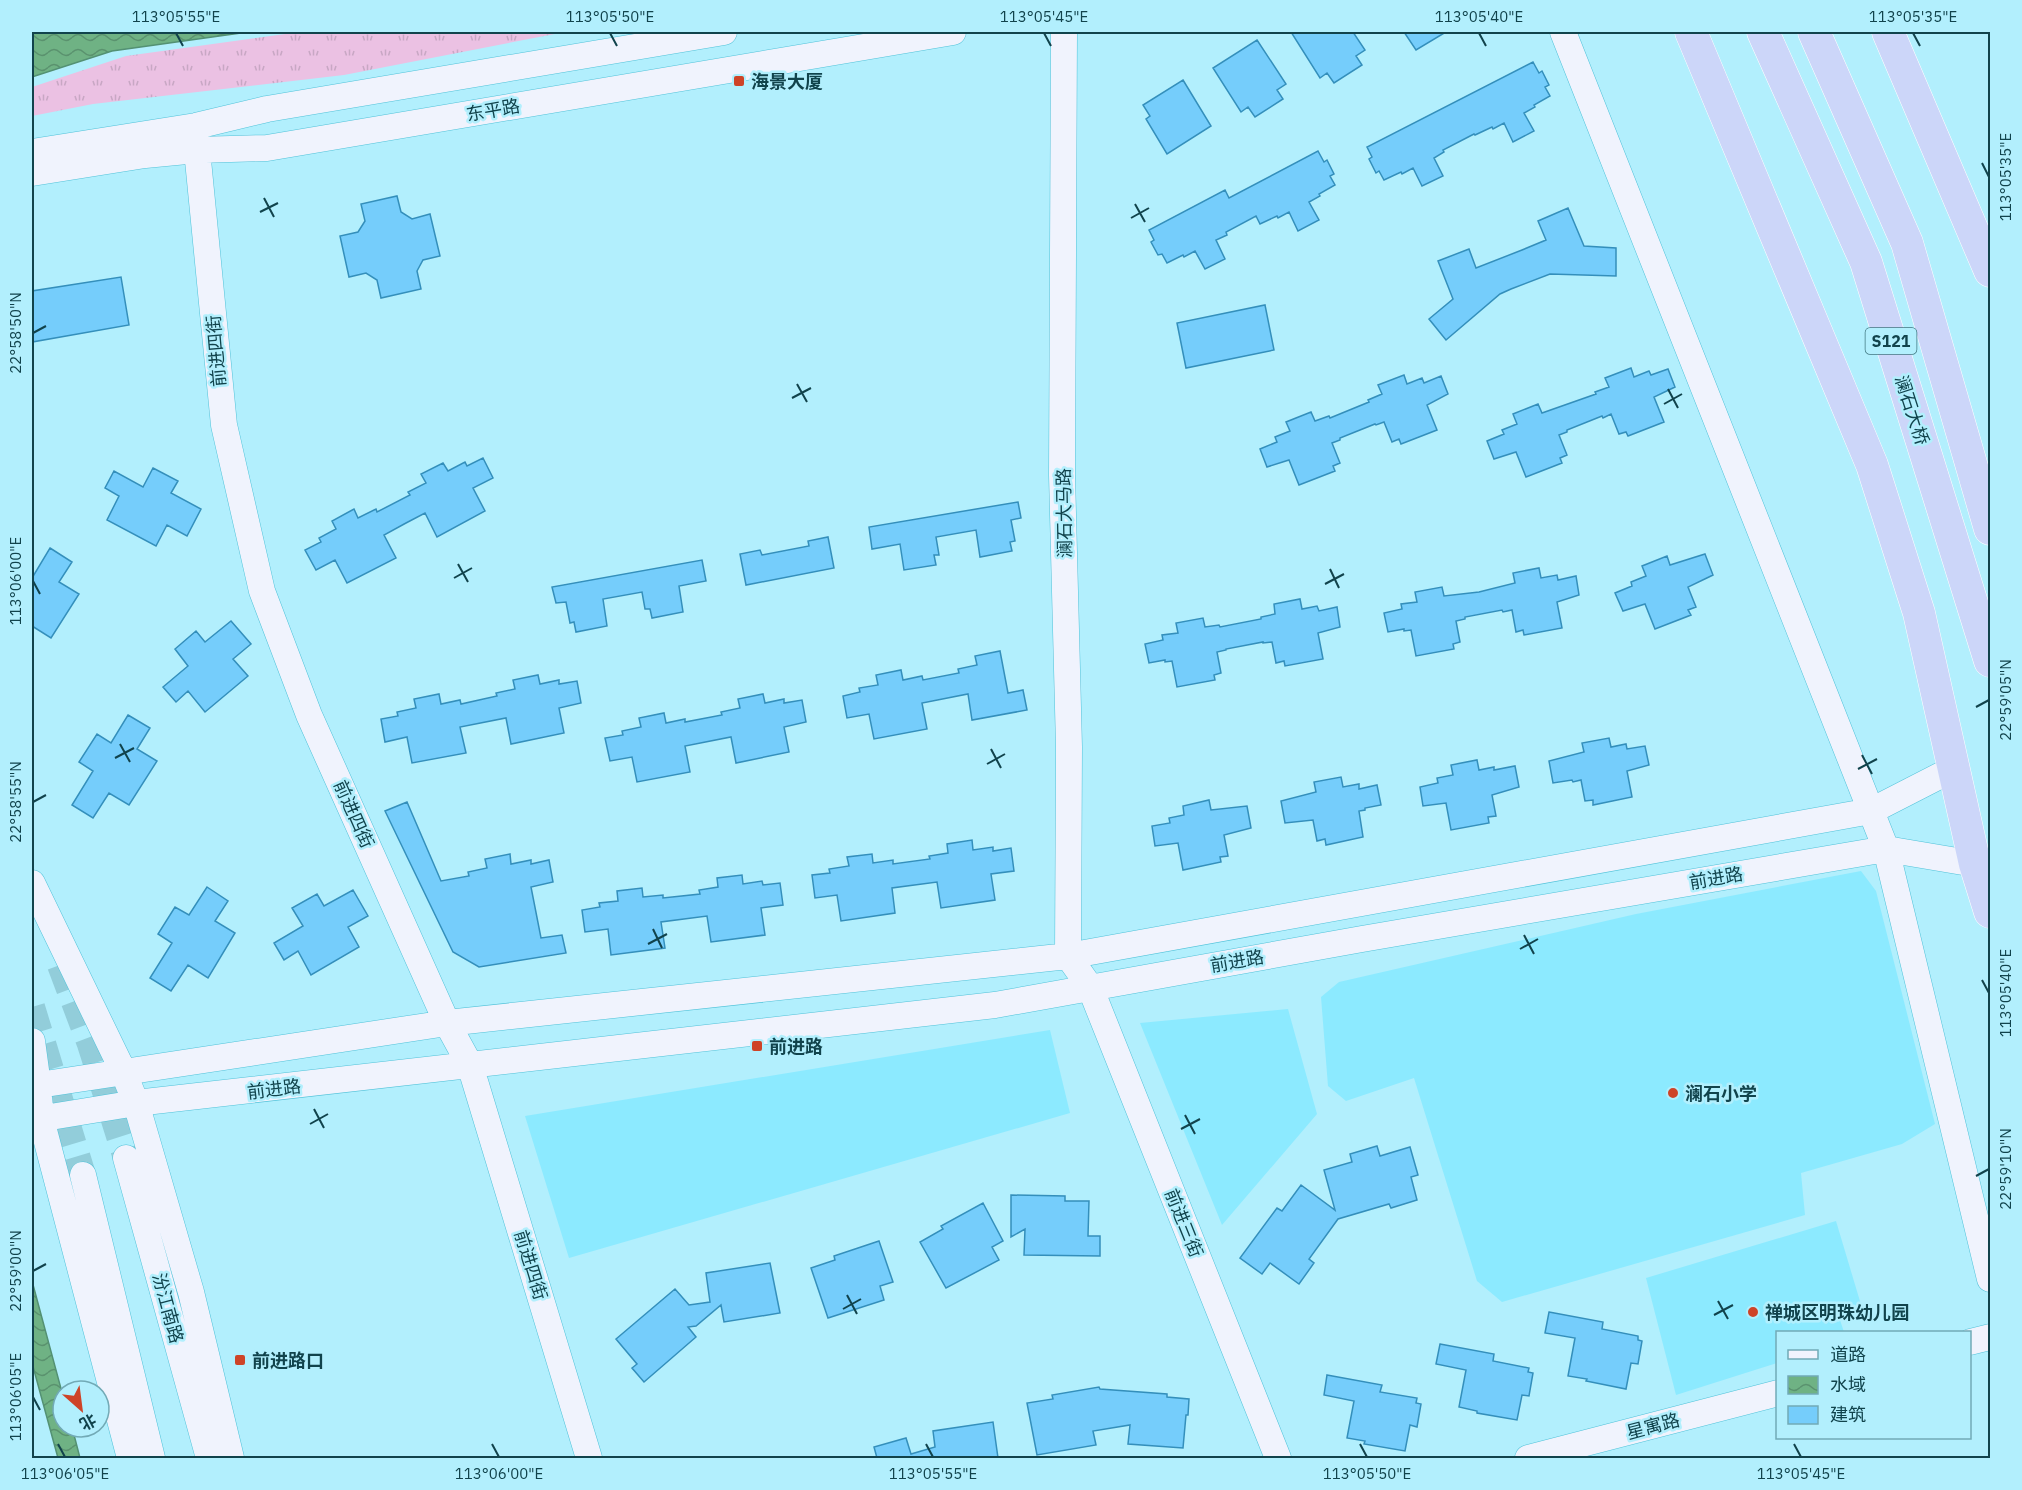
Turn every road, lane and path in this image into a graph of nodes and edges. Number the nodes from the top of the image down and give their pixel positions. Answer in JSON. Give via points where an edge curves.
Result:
{"nodes":[{"id":1,"x":724,"y":32,"type":"edge"},
{"id":2,"x":953,"y":32,"type":"edge"},
{"id":3,"x":1064,"y":32,"type":"edge"},
{"id":4,"x":1563,"y":32,"type":"edge"},
{"id":5,"x":1691,"y":32,"type":"edge"},
{"id":6,"x":1763,"y":32,"type":"edge"},
{"id":7,"x":1814,"y":32,"type":"edge"},
{"id":8,"x":1888,"y":32,"type":"edge"},
{"id":9,"x":197,"y":150,"type":"junction"},
{"id":10,"x":32,"y":152,"type":"edge"},
{"id":11,"x":32,"y":173,"type":"edge"},
{"id":12,"x":1990,"y":271,"type":"edge"},
{"id":13,"x":1990,"y":529,"type":"edge"},
{"id":14,"x":1990,"y":661,"type":"edge"},
{"id":15,"x":1953,"y":769,"type":"junction"},
{"id":16,"x":1870,"y":811,"type":"junction"},
{"id":17,"x":1886,"y":849,"type":"junction"},
{"id":18,"x":1975,"y":864,"type":"junction"},
{"id":19,"x":32,"y":883,"type":"edge"},
{"id":20,"x":1990,"y":912,"type":"edge"},
{"id":21,"x":1068,"y":956,"type":"junction"},
{"id":22,"x":1090,"y":987,"type":"junction"},
{"id":23,"x":447,"y":1023,"type":"junction"},
{"id":24,"x":32,"y":1041,"type":"edge"},
{"id":25,"x":470,"y":1065,"type":"junction"},
{"id":26,"x":123,"y":1071,"type":"junction"},
{"id":27,"x":35,"y":1085,"type":"edge"},
{"id":28,"x":136,"y":1104,"type":"junction"},
{"id":29,"x":36,"y":1119,"type":"edge"},
{"id":30,"x":126,"y":1158,"type":"tunnel mouth"},
{"id":31,"x":82,"y":1175,"type":"tunnel mouth"},
{"id":32,"x":1990,"y":1279,"type":"edge"},
{"id":33,"x":1990,"y":1337,"type":"edge"},
{"id":34,"x":1971,"y":1342,"type":"edge"},
{"id":35,"x":1776,"y":1394,"type":"edge"},
{"id":36,"x":130,"y":1458,"type":"edge"},
{"id":37,"x":152,"y":1458,"type":"edge"},
{"id":38,"x":209,"y":1458,"type":"edge"},
{"id":39,"x":231,"y":1458,"type":"edge"},
{"id":40,"x":589,"y":1458,"type":"edge"},
{"id":41,"x":1278,"y":1458,"type":"edge"},
{"id":42,"x":1528,"y":1458,"type":"edge"}],
"edges":[{"from":1,"to":10,"type":"street"},
{"from":2,"to":9,"type":"street","name":"东平路","via":[[267,148]]},
{"from":3,"to":21,"type":"street","name":"澜石大马路","via":[[1062,476],[1069,747]]},
{"from":4,"to":16,"type":"street"},
{"from":5,"to":15,"type":"highway","via":[[1872,465],[1919,613]]},
{"from":6,"to":14,"type":"highway","name":"澜石大桥","number":"S121","via":[[1866,262]]},
{"from":7,"to":13,"type":"highway","number":"S121","via":[[1907,243]]},
{"from":8,"to":12,"type":"highway"},
{"from":9,"to":11,"type":"street","name":"东平路"},
{"from":9,"to":23,"type":"street","name":"前进四街","via":[[224,425],[262,591],[309,715]]},
{"from":15,"to":16,"type":"street","name":"前进路"},
{"from":15,"to":18,"type":"highway"},
{"from":16,"to":17,"type":"street"},
{"from":16,"to":21,"type":"street","name":"前进路"},
{"from":17,"to":18,"type":"street","name":"前进路"},
{"from":17,"to":22,"type":"street","name":"前进路"},
{"from":17,"to":32,"type":"street"},
{"from":18,"to":20,"type":"highway"},
{"from":19,"to":26,"type":"street"},
{"from":21,"to":22,"type":"street"},
{"from":21,"to":23,"type":"street","name":"前进路"},
{"from":22,"to":25,"type":"street","name":"前进路","via":[[995,1005]]},
{"from":22,"to":41,"type":"street","name":"前进三街"},
{"from":23,"to":25,"type":"street","name":"前进四街"},
{"from":23,"to":26,"type":"street","name":"前进路"},
{"from":24,"to":27,"type":"street"},
{"from":25,"to":28,"type":"street","name":"前进路"},
{"from":25,"to":40,"type":"street","name":"前进四街"},
{"from":26,"to":27,"type":"street","name":"前进路"},
{"from":26,"to":28,"type":"street"},
{"from":27,"to":29,"type":"street"},
{"from":28,"to":29,"type":"street","name":"前进路"},
{"from":28,"to":39,"type":"street","via":[[191,1292]]},
{"from":29,"to":36,"type":"street"},
{"from":30,"to":38,"type":"street","name":"汾江南路"},
{"from":31,"to":37,"type":"street"},
{"from":33,"to":34,"type":"street"},
{"from":35,"to":42,"type":"street","name":"星寓路"}]}
